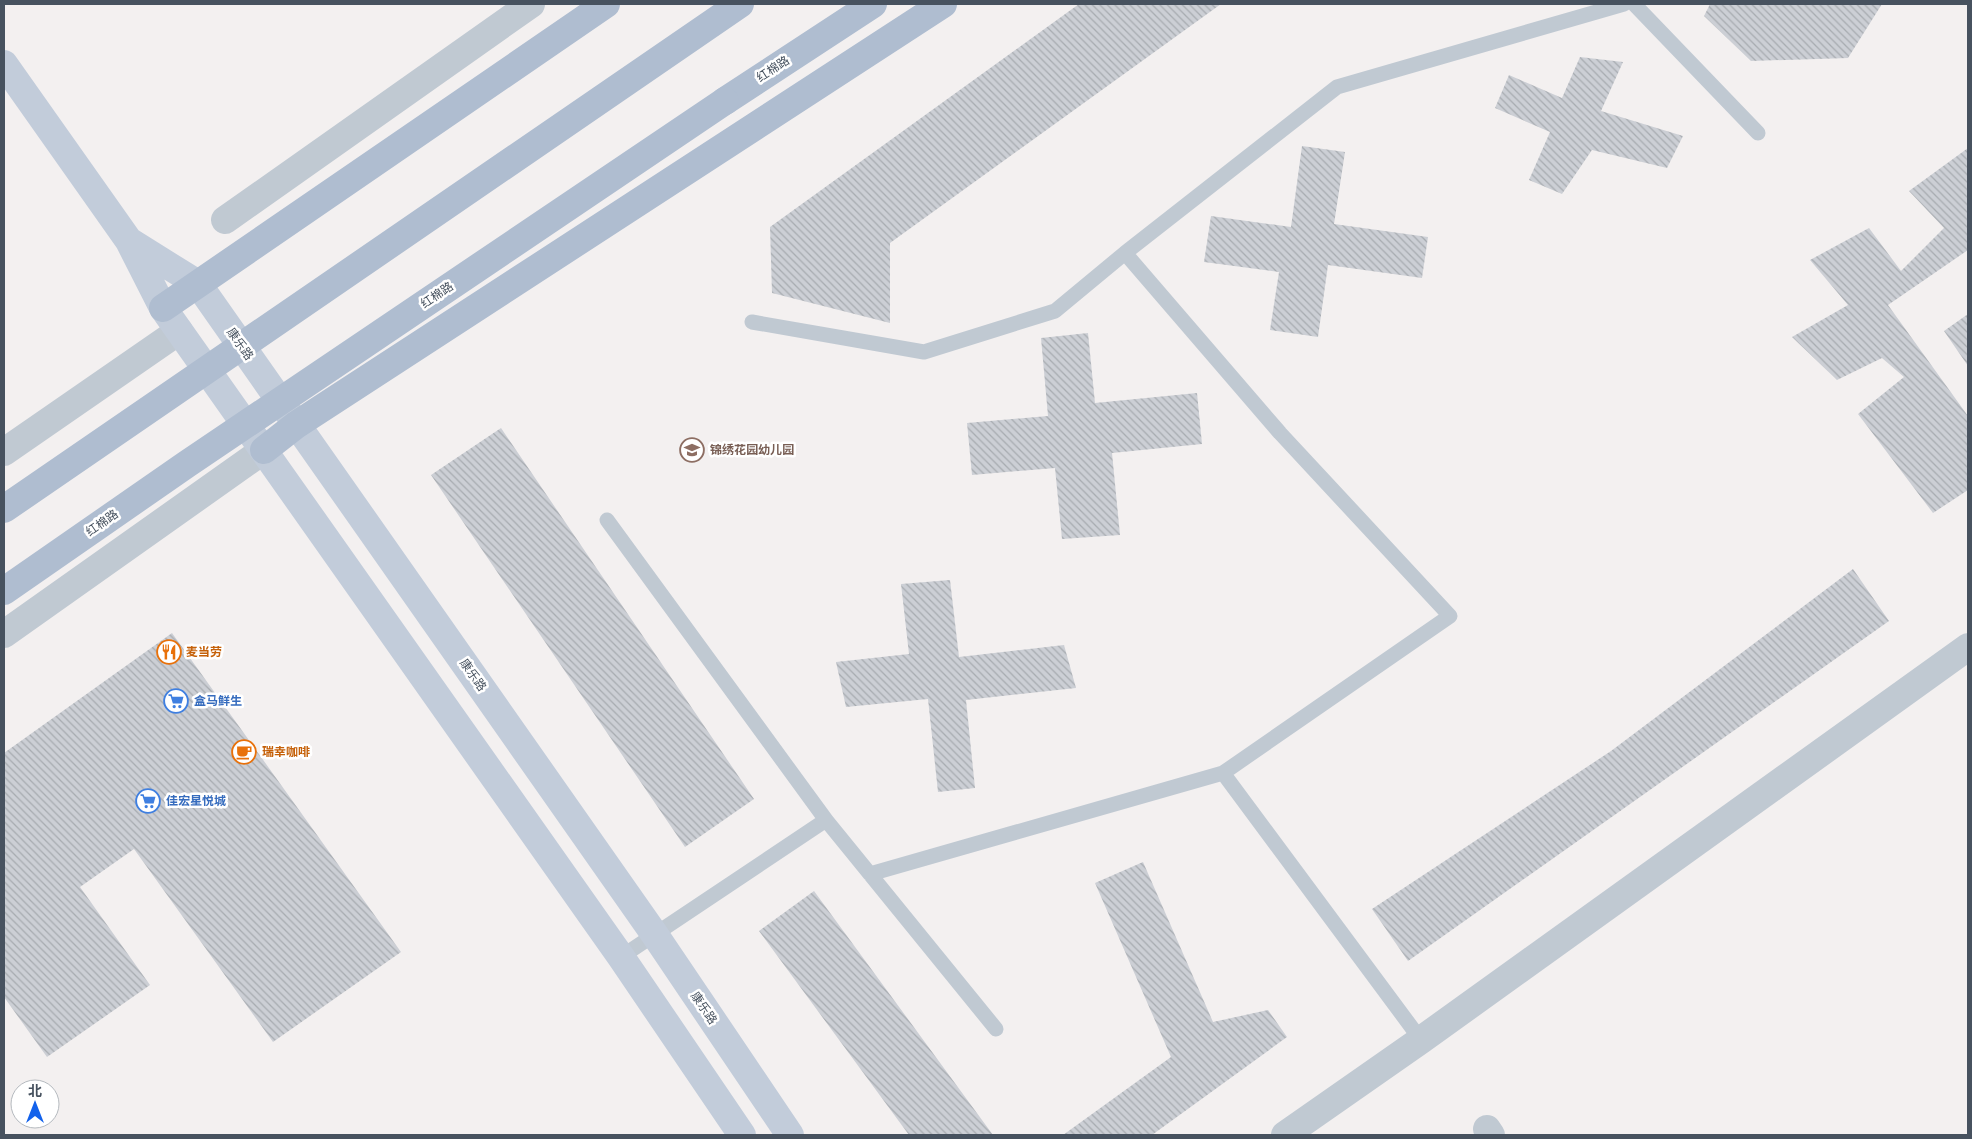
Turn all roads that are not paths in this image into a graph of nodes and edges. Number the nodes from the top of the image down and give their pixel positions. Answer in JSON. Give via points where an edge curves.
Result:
{"nodes":[{"id":1,"x":531,"y":4,"type":"edge"},
{"id":2,"x":606,"y":4,"type":"edge"},
{"id":3,"x":740,"y":4,"type":"edge"},
{"id":4,"x":873,"y":4,"type":"edge"},
{"id":5,"x":943,"y":4,"type":"edge"},
{"id":6,"x":1624,"y":4,"type":"edge"},
{"id":7,"x":1634,"y":4,"type":"edge"},
{"id":8,"x":4,"y":64,"type":"edge"},
{"id":9,"x":1758,"y":133,"type":"dead end"},
{"id":10,"x":225,"y":220,"type":"dead end"},
{"id":11,"x":129,"y":241,"type":"junction"},
{"id":12,"x":1125,"y":253,"type":"junction"},
{"id":13,"x":198,"y":284,"type":"junction"},
{"id":14,"x":162,"y":308,"type":"junction"},
{"id":15,"x":752,"y":322,"type":"dead end"},
{"id":16,"x":179,"y":331,"type":"junction"},
{"id":17,"x":296,"y":425,"type":"junction"},
{"id":18,"x":264,"y":450,"type":"junction"},
{"id":19,"x":4,"y":452,"type":"edge"},
{"id":20,"x":4,"y":509,"type":"edge"},
{"id":21,"x":606,"y":520,"type":"dead end"},
{"id":22,"x":4,"y":590,"type":"edge"},
{"id":23,"x":4,"y":634,"type":"edge"},
{"id":24,"x":1968,"y":648,"type":"edge"},
{"id":25,"x":1223,"y":773,"type":"junction"},
{"id":26,"x":826,"y":820,"type":"junction"},
{"id":27,"x":870,"y":874,"type":"junction"},
{"id":28,"x":655,"y":935,"type":"junction"},
{"id":29,"x":621,"y":957,"type":"junction"},
{"id":30,"x":996,"y":1029,"type":"dead end"},
{"id":31,"x":1421,"y":1040,"type":"junction"},
{"id":32,"x":742,"y":1135,"type":"edge"},
{"id":33,"x":790,"y":1135,"type":"edge"},
{"id":34,"x":1285,"y":1135,"type":"edge"}],
"edges":[{"from":1,"to":10,"type":"street"},
{"from":2,"to":13,"type":"main road"},
{"from":3,"to":20,"type":"main road","bridge":true},
{"from":4,"to":22,"type":"main road","name":"红棉路","bridge":true},
{"from":5,"to":17,"type":"main road"},
{"from":6,"to":12,"type":"lane","via":[[1337,87]]},
{"from":7,"to":9,"type":"lane"},
{"from":8,"to":11,"type":"street","name":"康乐路"},
{"from":11,"to":13,"type":"street","name":"康乐路"},
{"from":11,"to":14,"type":"street","name":"康乐路"},
{"from":12,"to":15,"type":"lane","via":[[1054,311],[924,352]]},
{"from":12,"to":25,"type":"lane","via":[[1280,433],[1450,616]]},
{"from":13,"to":14,"type":"main road"},
{"from":13,"to":17,"type":"street","name":"康乐路"},
{"from":14,"to":16,"type":"street","name":"康乐路"},
{"from":16,"to":18,"type":"street","name":"康乐路"},
{"from":16,"to":19,"type":"street"},
{"from":17,"to":18,"type":"main road"},
{"from":17,"to":28,"type":"street","name":"康乐路"},
{"from":18,"to":23,"type":"street"},
{"from":18,"to":29,"type":"street","name":"康乐路"},
{"from":21,"to":26,"type":"lane"},
{"from":24,"to":31,"type":"street"},
{"from":25,"to":27,"type":"lane"},
{"from":25,"to":31,"type":"lane"},
{"from":26,"to":27,"type":"lane"},
{"from":26,"to":28,"type":"lane"},
{"from":27,"to":30,"type":"lane"},
{"from":28,"to":29,"type":"lane"},
{"from":28,"to":33,"type":"street","name":"康乐路"},
{"from":29,"to":32,"type":"street","name":"康乐路"},
{"from":31,"to":34,"type":"street"}]}
